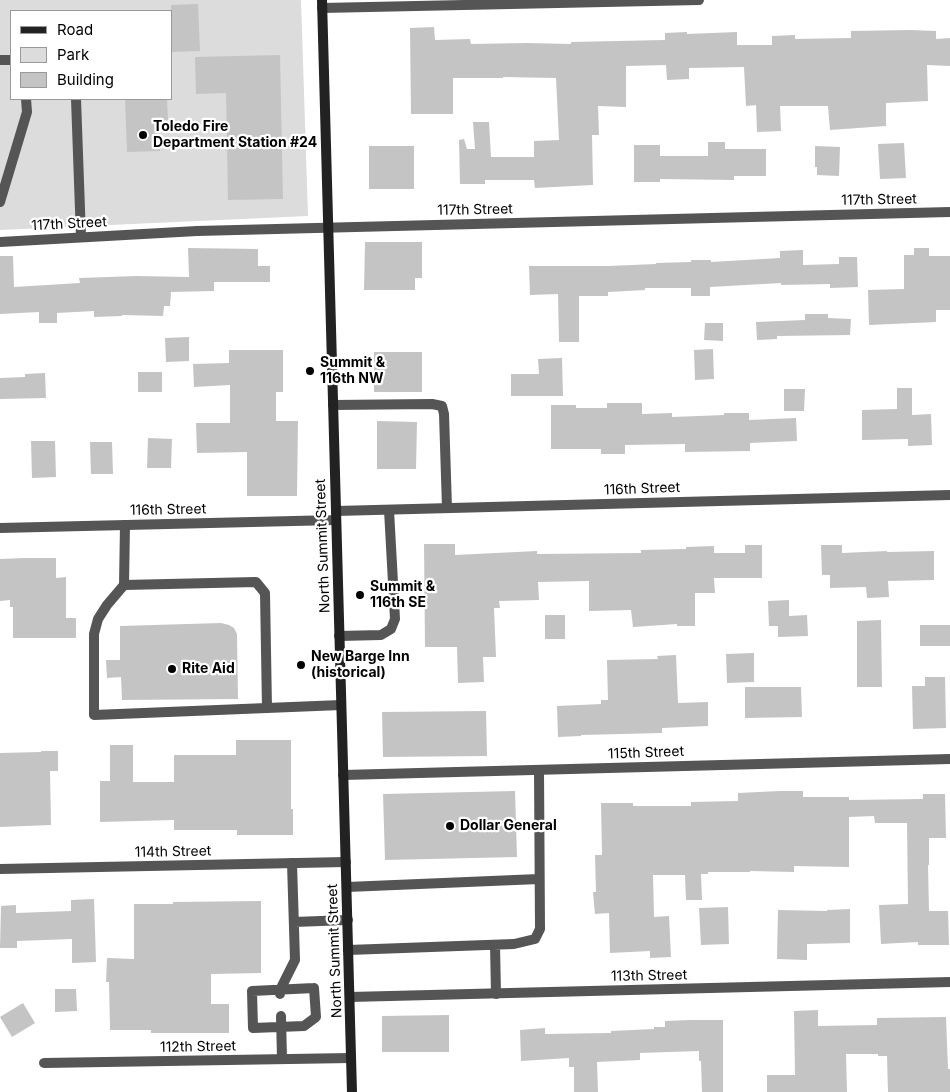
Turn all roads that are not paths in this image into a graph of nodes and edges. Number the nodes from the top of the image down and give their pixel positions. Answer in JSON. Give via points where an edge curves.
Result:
{"nodes":[{"id":1,"x":698,"y":0,"type":"edge"},
{"id":2,"x":322,"y":4,"type":"edge"},
{"id":3,"x":26,"y":100,"type":"edge"},
{"id":4,"x":76,"y":100,"type":"edge"},
{"id":5,"x":3,"y":180,"type":"edge"},
{"id":6,"x":0,"y":202,"type":"edge"},
{"id":7,"x":950,"y":212,"type":"edge"},
{"id":8,"x":328,"y":227,"type":"junction"},
{"id":9,"x":81,"y":237,"type":"junction"},
{"id":10,"x":0,"y":242,"type":"edge"},
{"id":11,"x":333,"y":405,"type":"junction"},
{"id":12,"x":950,"y":495,"type":"edge"},
{"id":13,"x":447,"y":508,"type":"junction"},
{"id":14,"x":389,"y":510,"type":"junction"},
{"id":15,"x":336,"y":515,"type":"junction"},
{"id":16,"x":125,"y":525,"type":"junction"},
{"id":17,"x":0,"y":528,"type":"edge"},
{"id":18,"x":124,"y":585,"type":"junction"},
{"id":19,"x":339,"y":636,"type":"junction"},
{"id":20,"x":341,"y":705,"type":"junction"},
{"id":21,"x":267,"y":708,"type":"junction"},
{"id":22,"x":950,"y":758,"type":"edge"},
{"id":23,"x":538,"y":770,"type":"junction"},
{"id":24,"x":343,"y":775,"type":"junction"},
{"id":25,"x":346,"y":862,"type":"junction"},
{"id":26,"x":292,"y":863,"type":"junction"},
{"id":27,"x":0,"y":869,"type":"edge"},
{"id":28,"x":539,"y":879,"type":"junction"},
{"id":29,"x":346,"y":887,"type":"junction"},
{"id":30,"x":348,"y":920,"type":"junction"},
{"id":31,"x":294,"y":922,"type":"junction"},
{"id":32,"x":495,"y":945,"type":"junction"},
{"id":33,"x":348,"y":950,"type":"junction"},
{"id":34,"x":950,"y":982,"type":"edge"},
{"id":35,"x":280,"y":992,"type":"junction"},
{"id":36,"x":496,"y":994,"type":"junction"},
{"id":37,"x":350,"y":997,"type":"junction"},
{"id":38,"x":281,"y":1016,"type":"dead end"},
{"id":39,"x":282,"y":1027,"type":"junction"},
{"id":40,"x":351,"y":1058,"type":"junction"},
{"id":41,"x":282,"y":1059,"type":"junction"},
{"id":42,"x":44,"y":1063,"type":"dead end"},
{"id":43,"x":352,"y":1092,"type":"edge"}],
"edges":[{"from":1,"to":2,"type":"street"},
{"from":2,"to":8,"type":"main road","name":"North Summit Street"},
{"from":3,"to":5,"type":"street","via":[[27,112]]},
{"from":4,"to":9,"type":"street"},
{"from":5,"to":6,"type":"street"},
{"from":7,"to":8,"type":"street","name":"117th Street"},
{"from":8,"to":9,"type":"street","name":"117th Street"},
{"from":8,"to":11,"type":"main road","name":"North Summit Street"},
{"from":9,"to":10,"type":"street","name":"117th Street"},
{"from":11,"to":13,"type":"street","via":[[442,406]]},
{"from":11,"to":15,"type":"main road","name":"North Summit Street"},
{"from":12,"to":13,"type":"street","name":"116th Street"},
{"from":13,"to":14,"type":"street","name":"116th Street"},
{"from":14,"to":15,"type":"street","name":"116th Street"},
{"from":14,"to":19,"type":"street","via":[[395,619],[391,629],[381,636]]},
{"from":15,"to":16,"type":"street","name":"116th Street"},
{"from":15,"to":19,"type":"main road","name":"North Summit Street"},
{"from":16,"to":17,"type":"street","name":"116th Street"},
{"from":16,"to":18,"type":"street"},
{"from":18,"to":21,"type":"street","via":[[256,582],[265,592]]},
{"from":18,"to":21,"type":"street","via":[[107,604],[94,634],[94,715]]},
{"from":19,"to":20,"type":"main road","name":"North Summit Street"},
{"from":20,"to":21,"type":"street"},
{"from":20,"to":24,"type":"main road","name":"North Summit Street"},
{"from":22,"to":23,"type":"street","name":"115th Street"},
{"from":23,"to":24,"type":"street","name":"115th Street"},
{"from":23,"to":28,"type":"street"},
{"from":24,"to":25,"type":"main road","name":"North Summit Street"},
{"from":25,"to":26,"type":"street","name":"114th Street"},
{"from":25,"to":29,"type":"main road","name":"North Summit Street"},
{"from":26,"to":27,"type":"street","name":"114th Street"},
{"from":26,"to":31,"type":"street"},
{"from":28,"to":29,"type":"street"},
{"from":28,"to":32,"type":"street","via":[[540,930],[535,938]]},
{"from":29,"to":30,"type":"main road","name":"North Summit Street"},
{"from":30,"to":31,"type":"street"},
{"from":30,"to":33,"type":"main road","name":"North Summit Street"},
{"from":31,"to":35,"type":"street","via":[[295,960]]},
{"from":32,"to":33,"type":"street"},
{"from":32,"to":36,"type":"street"},
{"from":33,"to":37,"type":"main road","name":"North Summit Street"},
{"from":34,"to":36,"type":"street","name":"113th Street"},
{"from":35,"to":39,"type":"street","via":[[252,991],[253,1028]]},
{"from":35,"to":39,"type":"street","via":[[314,988],[316,1017],[304,1026]]},
{"from":36,"to":37,"type":"street","name":"113th Street"},
{"from":37,"to":40,"type":"main road","name":"North Summit Street"},
{"from":38,"to":39,"type":"street"},
{"from":39,"to":41,"type":"street"},
{"from":40,"to":41,"type":"street","name":"112th Street"},
{"from":40,"to":43,"type":"main road","name":"North Summit Street"},
{"from":41,"to":42,"type":"street","name":"112th Street"}]}
